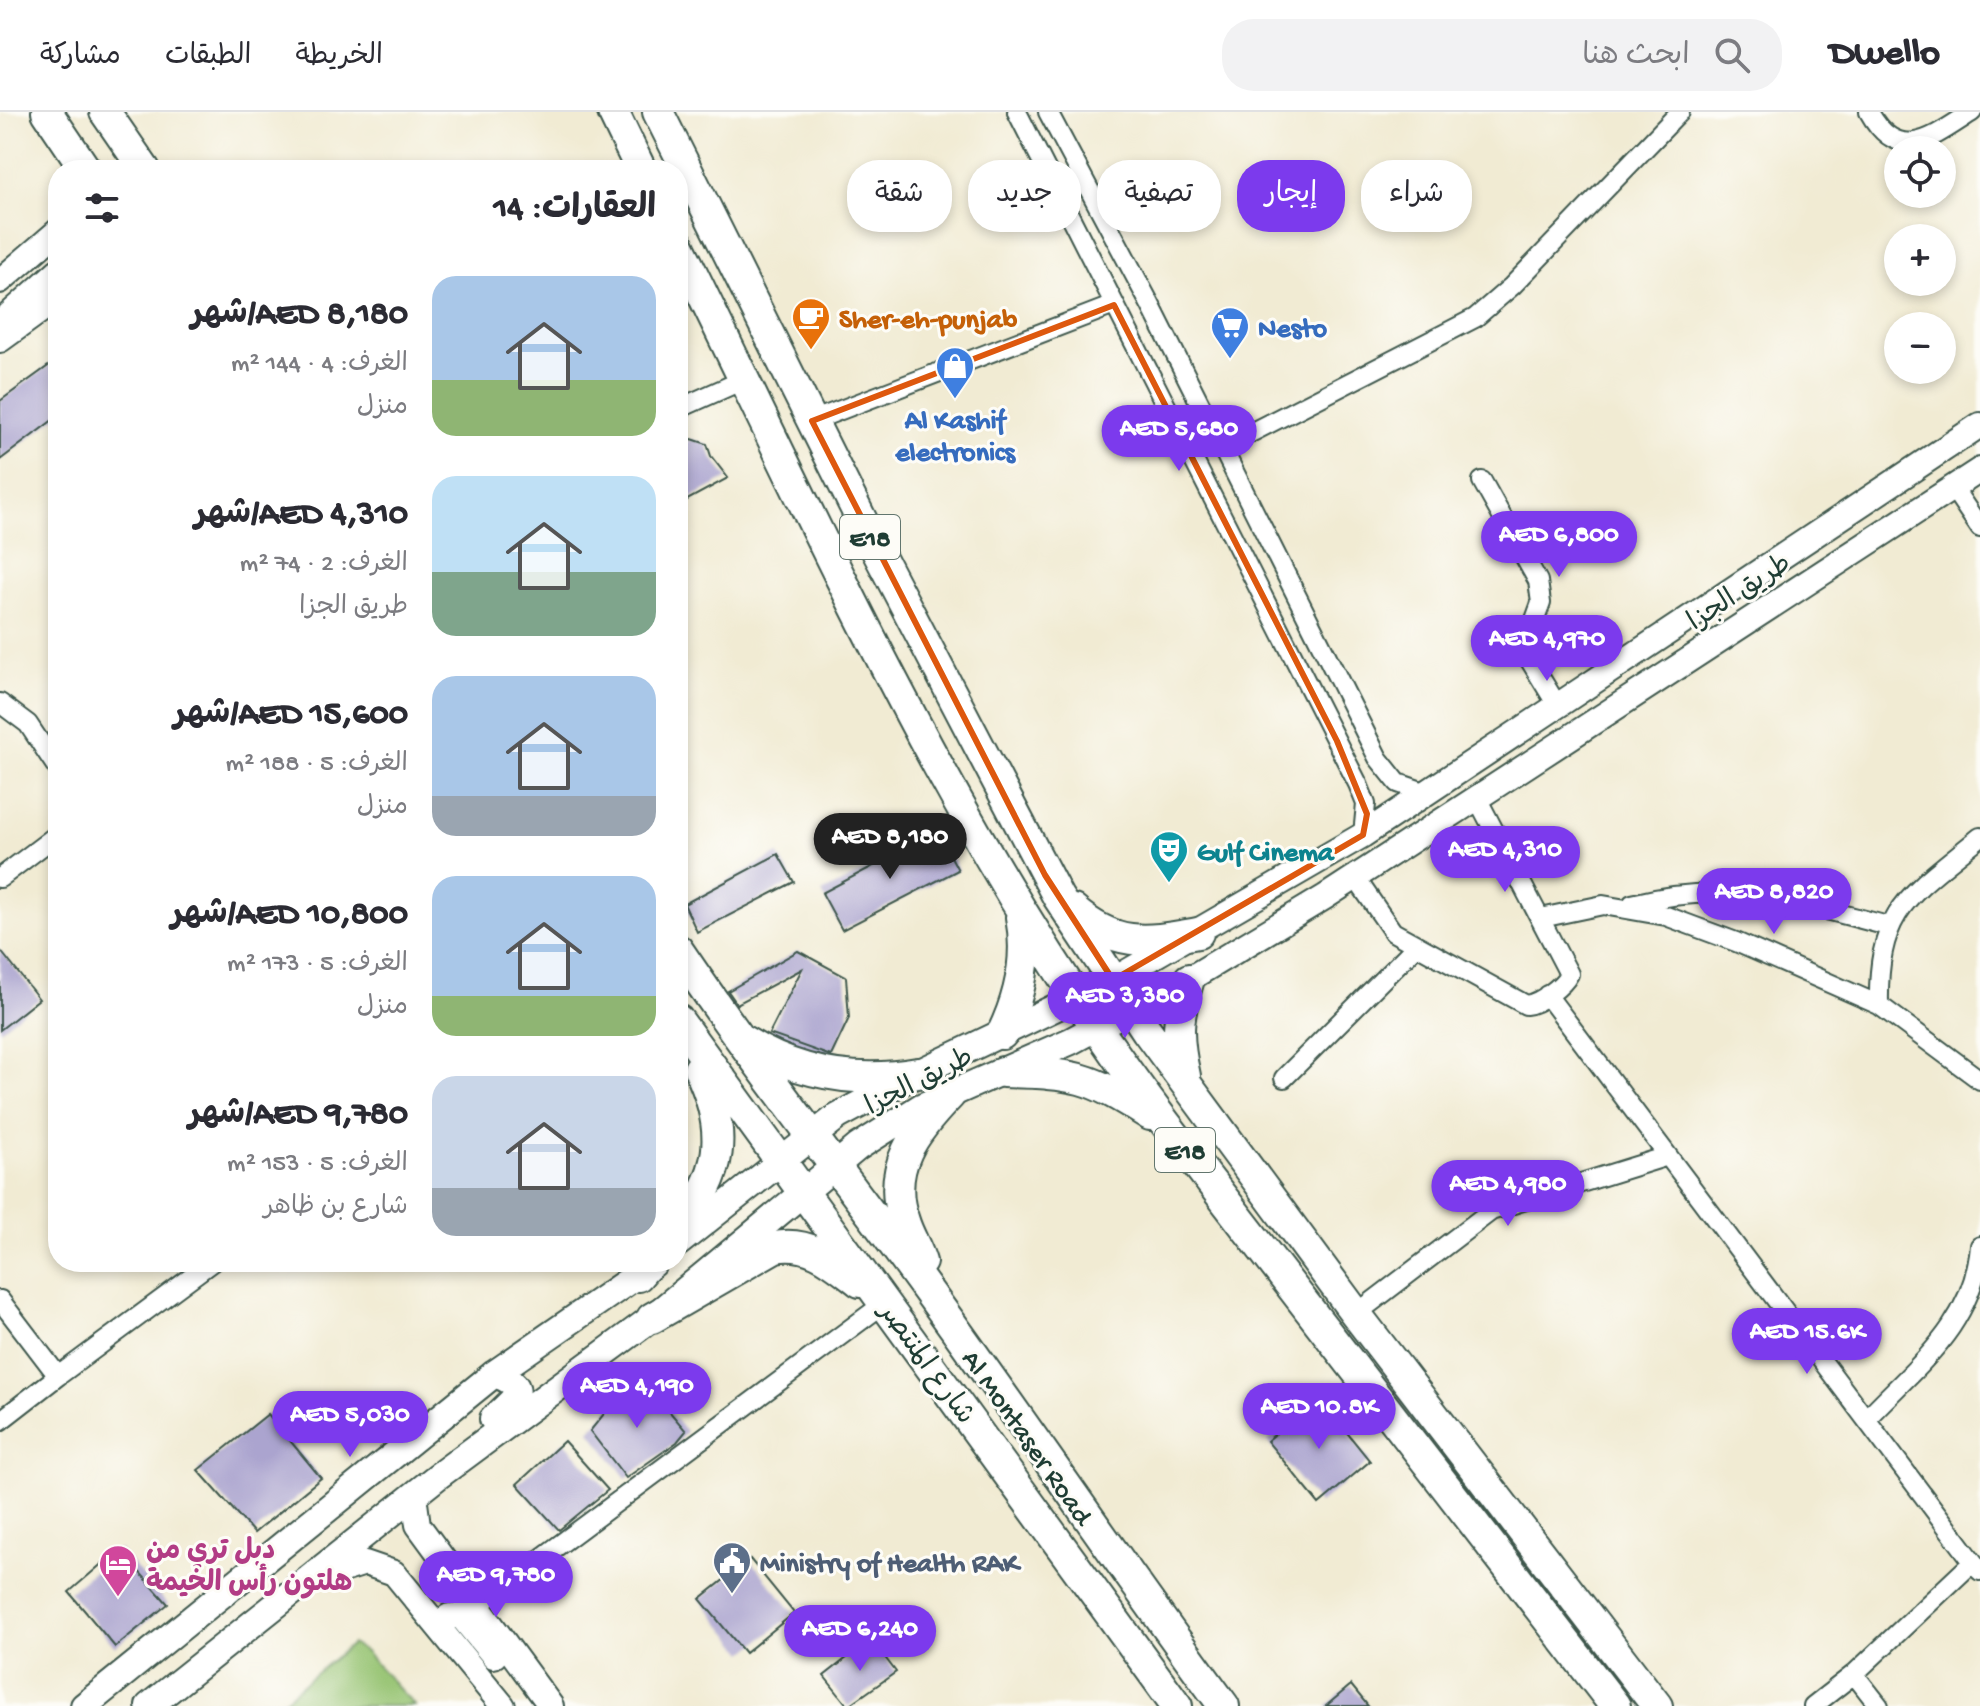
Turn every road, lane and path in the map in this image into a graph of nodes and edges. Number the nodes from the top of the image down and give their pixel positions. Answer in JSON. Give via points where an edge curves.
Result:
{"nodes":[{"id":1,"x":47,"y":112,"type":"edge"},
{"id":2,"x":613,"y":112,"type":"edge"},
{"id":3,"x":658,"y":112,"type":"edge"},
{"id":4,"x":1017,"y":112,"type":"edge"},
{"id":5,"x":1048,"y":112,"type":"edge"},
{"id":6,"x":1680,"y":112,"type":"edge"},
{"id":7,"x":1869,"y":112,"type":"edge"},
{"id":8,"x":1972,"y":112,"type":"edge"},
{"id":9,"x":111,"y":114,"type":"edge"},
{"id":10,"x":78,"y":160,"type":"edge"},
{"id":11,"x":139,"y":160,"type":"edge"},
{"id":12,"x":636,"y":160,"type":"edge"},
{"id":13,"x":682,"y":160,"type":"edge"},
{"id":14,"x":688,"y":172,"type":"edge"},
{"id":15,"x":48,"y":244,"type":"edge"},
{"id":16,"x":688,"y":264,"type":"edge"},
{"id":17,"x":48,"y":280,"type":"edge"},
{"id":18,"x":0,"y":281,"type":"edge"},
{"id":19,"x":48,"y":305,"type":"edge"},
{"id":20,"x":1114,"y":305,"type":"junction"},
{"id":21,"x":0,"y":323,"type":"edge"},
{"id":22,"x":0,"y":340,"type":"edge"},
{"id":23,"x":745,"y":379,"type":"junction"},
{"id":24,"x":688,"y":405,"type":"edge"},
{"id":25,"x":812,"y":421,"type":"junction"},
{"id":26,"x":1980,"y":425,"type":"edge"},
{"id":27,"x":1221,"y":448,"type":"junction"},
{"id":28,"x":1980,"y":470,"type":"edge"},
{"id":29,"x":1482,"y":481,"type":"dead end"},
{"id":30,"x":1953,"y":488,"type":"junction"},
{"id":31,"x":1980,"y":528,"type":"edge"},
{"id":32,"x":0,"y":703,"type":"edge"},
{"id":33,"x":1557,"y":705,"type":"junction"},
{"id":34,"x":1361,"y":725,"type":"junction"},
{"id":35,"x":1337,"y":741,"type":"junction"},
{"id":36,"x":48,"y":754,"type":"edge"},
{"id":37,"x":1427,"y":793,"type":"junction"},
{"id":38,"x":1477,"y":798,"type":"junction"},
{"id":39,"x":1363,"y":835,"type":"junction"},
{"id":40,"x":1980,"y":837,"type":"edge"},
{"id":41,"x":48,"y":842,"type":"edge"},
{"id":42,"x":1355,"y":877,"type":"junction"},
{"id":43,"x":0,"y":878,"type":"edge"},
{"id":44,"x":1058,"y":897,"type":"junction"},
{"id":45,"x":1019,"y":903,"type":"junction"},
{"id":46,"x":1625,"y":906,"type":"junction"},
{"id":47,"x":1541,"y":918,"type":"junction"},
{"id":48,"x":1888,"y":926,"type":"junction"},
{"id":49,"x":1198,"y":933,"type":"junction"},
{"id":50,"x":1416,"y":946,"type":"junction"},
{"id":51,"x":688,"y":965,"type":"edge"},
{"id":52,"x":1189,"y":979,"type":"junction"},
{"id":53,"x":1113,"y":980,"type":"junction"},
{"id":54,"x":1547,"y":995,"type":"junction"},
{"id":55,"x":1076,"y":999,"type":"junction"},
{"id":56,"x":1879,"y":1005,"type":"junction"},
{"id":57,"x":1132,"y":1008,"type":"junction"},
{"id":58,"x":1095,"y":1028,"type":"junction"},
{"id":59,"x":1002,"y":1034,"type":"junction"},
{"id":60,"x":688,"y":1035,"type":"edge"},
{"id":61,"x":737,"y":1036,"type":"junction"},
{"id":62,"x":688,"y":1044,"type":"edge"},
{"id":63,"x":1003,"y":1072,"type":"junction"},
{"id":64,"x":918,"y":1073,"type":"junction"},
{"id":65,"x":1284,"y":1078,"type":"dead end"},
{"id":66,"x":1980,"y":1080,"type":"edge"},
{"id":67,"x":1187,"y":1085,"type":"junction"},
{"id":68,"x":950,"y":1095,"type":"junction"},
{"id":69,"x":1166,"y":1124,"type":"junction"},
{"id":70,"x":812,"y":1138,"type":"junction"},
{"id":71,"x":1668,"y":1156,"type":"junction"},
{"id":72,"x":782,"y":1162,"type":"junction"},
{"id":73,"x":834,"y":1167,"type":"junction"},
{"id":74,"x":804,"y":1192,"type":"junction"},
{"id":75,"x":719,"y":1210,"type":"junction"},
{"id":76,"x":688,"y":1216,"type":"edge"},
{"id":77,"x":688,"y":1235,"type":"edge"},
{"id":78,"x":1980,"y":1246,"type":"edge"},
{"id":79,"x":198,"y":1272,"type":"edge"},
{"id":80,"x":641,"y":1272,"type":"edge"},
{"id":81,"x":704,"y":1275,"type":"junction"},
{"id":82,"x":1979,"y":1278,"type":"edge"},
{"id":83,"x":925,"y":1287,"type":"junction"},
{"id":84,"x":0,"y":1300,"type":"edge"},
{"id":85,"x":886,"y":1302,"type":"junction"},
{"id":86,"x":1356,"y":1314,"type":"junction"},
{"id":87,"x":652,"y":1318,"type":"junction"},
{"id":88,"x":494,"y":1374,"type":"junction"},
{"id":89,"x":58,"y":1376,"type":"junction"},
{"id":90,"x":1866,"y":1419,"type":"junction"},
{"id":91,"x":0,"y":1421,"type":"edge"},
{"id":92,"x":438,"y":1476,"type":"junction"},
{"id":93,"x":414,"y":1495,"type":"junction"},
{"id":94,"x":1976,"y":1566,"type":"edge"},
{"id":95,"x":303,"y":1583,"type":"junction"},
{"id":96,"x":477,"y":1606,"type":"junction"},
{"id":97,"x":438,"y":1625,"type":"junction"},
{"id":98,"x":1854,"y":1674,"type":"junction"},
{"id":99,"x":84,"y":1706,"type":"edge"},
{"id":100,"x":149,"y":1706,"type":"edge"},
{"id":101,"x":503,"y":1706,"type":"edge"},
{"id":102,"x":531,"y":1706,"type":"edge"},
{"id":103,"x":551,"y":1706,"type":"edge"},
{"id":104,"x":1177,"y":1706,"type":"edge"},
{"id":105,"x":1224,"y":1706,"type":"edge"},
{"id":106,"x":1615,"y":1706,"type":"edge"},
{"id":107,"x":1657,"y":1706,"type":"edge"},
{"id":108,"x":1813,"y":1706,"type":"edge"},
{"id":109,"x":1879,"y":1706,"type":"edge"}],
"edges":[{"from":1,"to":10,"type":"main road"},
{"from":2,"to":12,"type":"main road"},
{"from":3,"to":13,"type":"main road","number":"E18"},
{"from":4,"to":20,"type":"street"},
{"from":5,"to":27,"type":"street"},
{"from":6,"to":27,"type":"street","via":[[1475,318]]},
{"from":7,"to":8,"type":"street","via":[[1890,138],[1914,144]]},
{"from":9,"to":11,"type":"main road"},
{"from":14,"to":25,"type":"main road","number":"E18"},
{"from":15,"to":18,"type":"street"},
{"from":16,"to":23,"type":"main road","number":"E18"},
{"from":17,"to":21,"type":"street"},
{"from":19,"to":22,"type":"street"},
{"from":20,"to":25,"type":"street"},
{"from":20,"to":35,"type":"street"},
{"from":23,"to":24,"type":"street"},
{"from":23,"to":45,"type":"main road","number":"E18","via":[[957,804]]},
{"from":25,"to":44,"type":"main road","number":"E18"},
{"from":26,"to":33,"type":"street","name":"طريق الجزا"},
{"from":27,"to":34,"type":"street"},
{"from":28,"to":30,"type":"street","name":"طريق الجزا"},
{"from":29,"to":33,"type":"street","via":[[1538,581],[1541,603],[1529,636],[1529,659]]},
{"from":30,"to":31,"type":"street"},
{"from":30,"to":38,"type":"street","name":"طريق الجزا"},
{"from":32,"to":36,"type":"street","via":[[28,724]]},
{"from":33,"to":37,"type":"street","name":"طريق الجزا"},
{"from":34,"to":35,"type":"street"},
{"from":34,"to":37,"type":"street","via":[[1391,777]]},
{"from":35,"to":39,"type":"street","via":[[1366,804]]},
{"from":37,"to":39,"type":"street","name":"طريق الجزا"},
{"from":38,"to":42,"type":"street","name":"طريق الجزا"},
{"from":38,"to":47,"type":"street"},
{"from":39,"to":49,"type":"street","name":"طريق الجزا"},
{"from":40,"to":48,"type":"street","via":[[1901,904]]},
{"from":41,"to":43,"type":"street"},
{"from":42,"to":50,"type":"street","via":[[1383,922]]},
{"from":42,"to":52,"type":"street","name":"طريق الجزا"},
{"from":44,"to":49,"type":"main road","via":[[1119,939]]},
{"from":44,"to":53,"type":"main road","number":"E18"},
{"from":45,"to":55,"type":"main road","number":"E18"},
{"from":45,"to":59,"type":"main road","via":[[1022,978]]},
{"from":46,"to":47,"type":"street","via":[[1582,907]]},
{"from":46,"to":48,"type":"street","via":[[1699,892],[1747,893]]},
{"from":46,"to":56,"type":"street","via":[[1736,942]]},
{"from":47,"to":54,"type":"street","via":[[1569,974]]},
{"from":48,"to":56,"type":"street","via":[[1878,971]]},
{"from":49,"to":53,"type":"street","name":"طريق الجزا"},
{"from":50,"to":54,"type":"street","via":[[1526,1005]]},
{"from":50,"to":65,"type":"street"},
{"from":51,"to":61,"type":"main road"},
{"from":52,"to":57,"type":"street","name":"طريق الجزا"},
{"from":52,"to":67,"type":"main road","via":[[1177,1039]]},
{"from":53,"to":55,"type":"main road","name":"طريق الجزا"},
{"from":53,"to":57,"type":"main road","number":"E18"},
{"from":54,"to":71,"type":"street"},
{"from":55,"to":58,"type":"main road","number":"E18"},
{"from":55,"to":59,"type":"main road","name":"طريق الجزا"},
{"from":56,"to":66,"type":"street"},
{"from":57,"to":58,"type":"main road","name":"طريق الجزا"},
{"from":57,"to":67,"type":"main road","number":"E18"},
{"from":58,"to":63,"type":"main road","name":"طريق الجزا"},
{"from":58,"to":69,"type":"main road","number":"E18"},
{"from":59,"to":64,"type":"main road","name":"طريق الجزا"},
{"from":60,"to":72,"type":"main road","name":"شارع المنتصر"},
{"from":61,"to":64,"type":"main road","via":[[818,1073],[868,1079]]},
{"from":61,"to":70,"type":"main road"},
{"from":62,"to":76,"type":"main road","via":[[719,1130],[707,1190]]},
{"from":63,"to":68,"type":"main road","name":"طريق الجزا"},
{"from":63,"to":69,"type":"main road","via":[[1082,1077]]},
{"from":64,"to":70,"type":"main road","name":"طريق الجزا","via":[[838,1116]]},
{"from":67,"to":86,"type":"main road","number":"E18"},
{"from":68,"to":73,"type":"main road","name":"طريق الجزا","via":[[891,1124]]},
{"from":68,"to":83,"type":"main road","via":[[911,1138],[898,1177],[900,1209],[919,1255]]},
{"from":69,"to":106,"type":"main road","number":"E18"},
{"from":70,"to":72,"type":"main road","name":"طريق الجزا"},
{"from":70,"to":73,"type":"main road"},
{"from":71,"to":86,"type":"street","via":[[1491,1211]]},
{"from":71,"to":90,"type":"street"},
{"from":72,"to":74,"type":"main road","name":"شارع المنتصر"},
{"from":72,"to":75,"type":"main road","name":"طريق الجزا"},
{"from":73,"to":74,"type":"main road","name":"طريق الجزا"},
{"from":73,"to":83,"type":"main road","name":"Al Montaser Road"},
{"from":74,"to":81,"type":"main road","name":"طريق الجزا"},
{"from":74,"to":85,"type":"main road","name":"شارع المنتصر"},
{"from":75,"to":77,"type":"main road","name":"طريق الجزا"},
{"from":75,"to":81,"type":"main road","via":[[728,1227],[701,1257]]},
{"from":78,"to":82,"type":"street"},
{"from":79,"to":89,"type":"street"},
{"from":80,"to":88,"type":"main road"},
{"from":81,"to":87,"type":"main road","name":"طريق الجزا"},
{"from":82,"to":90,"type":"street","via":[[1952,1328]]},
{"from":83,"to":105,"type":"main road","name":"Al Montaser Road"},
{"from":84,"to":89,"type":"street"},
{"from":85,"to":87,"type":"main road","via":[[815,1250],[788,1244]]},
{"from":85,"to":96,"type":"street"},
{"from":85,"to":104,"type":"main road","name":"شارع المنتصر"},
{"from":86,"to":107,"type":"main road","number":"E18"},
{"from":87,"to":92,"type":"main road","name":"طريق الجزا"},
{"from":88,"to":92,"type":"main road","via":[[510,1379],[517,1395]]},
{"from":88,"to":99,"type":"main road"},
{"from":89,"to":91,"type":"street"},
{"from":90,"to":94,"type":"street"},
{"from":92,"to":93,"type":"main road","name":"طريق الجزا"},
{"from":93,"to":95,"type":"main road","name":"طريق الجزا"},
{"from":93,"to":96,"type":"street","via":[[418,1525]]},
{"from":94,"to":98,"type":"street"},
{"from":95,"to":97,"type":"street","via":[[365,1563],[379,1565],[394,1573]]},
{"from":95,"to":100,"type":"main road","name":"طريق الجزا"},
{"from":96,"to":103,"type":"street"},
{"from":97,"to":101,"type":"street"},
{"from":97,"to":102,"type":"street","via":[[452,1615],[464,1618]]},
{"from":98,"to":108,"type":"street"},
{"from":98,"to":109,"type":"street"}]}
